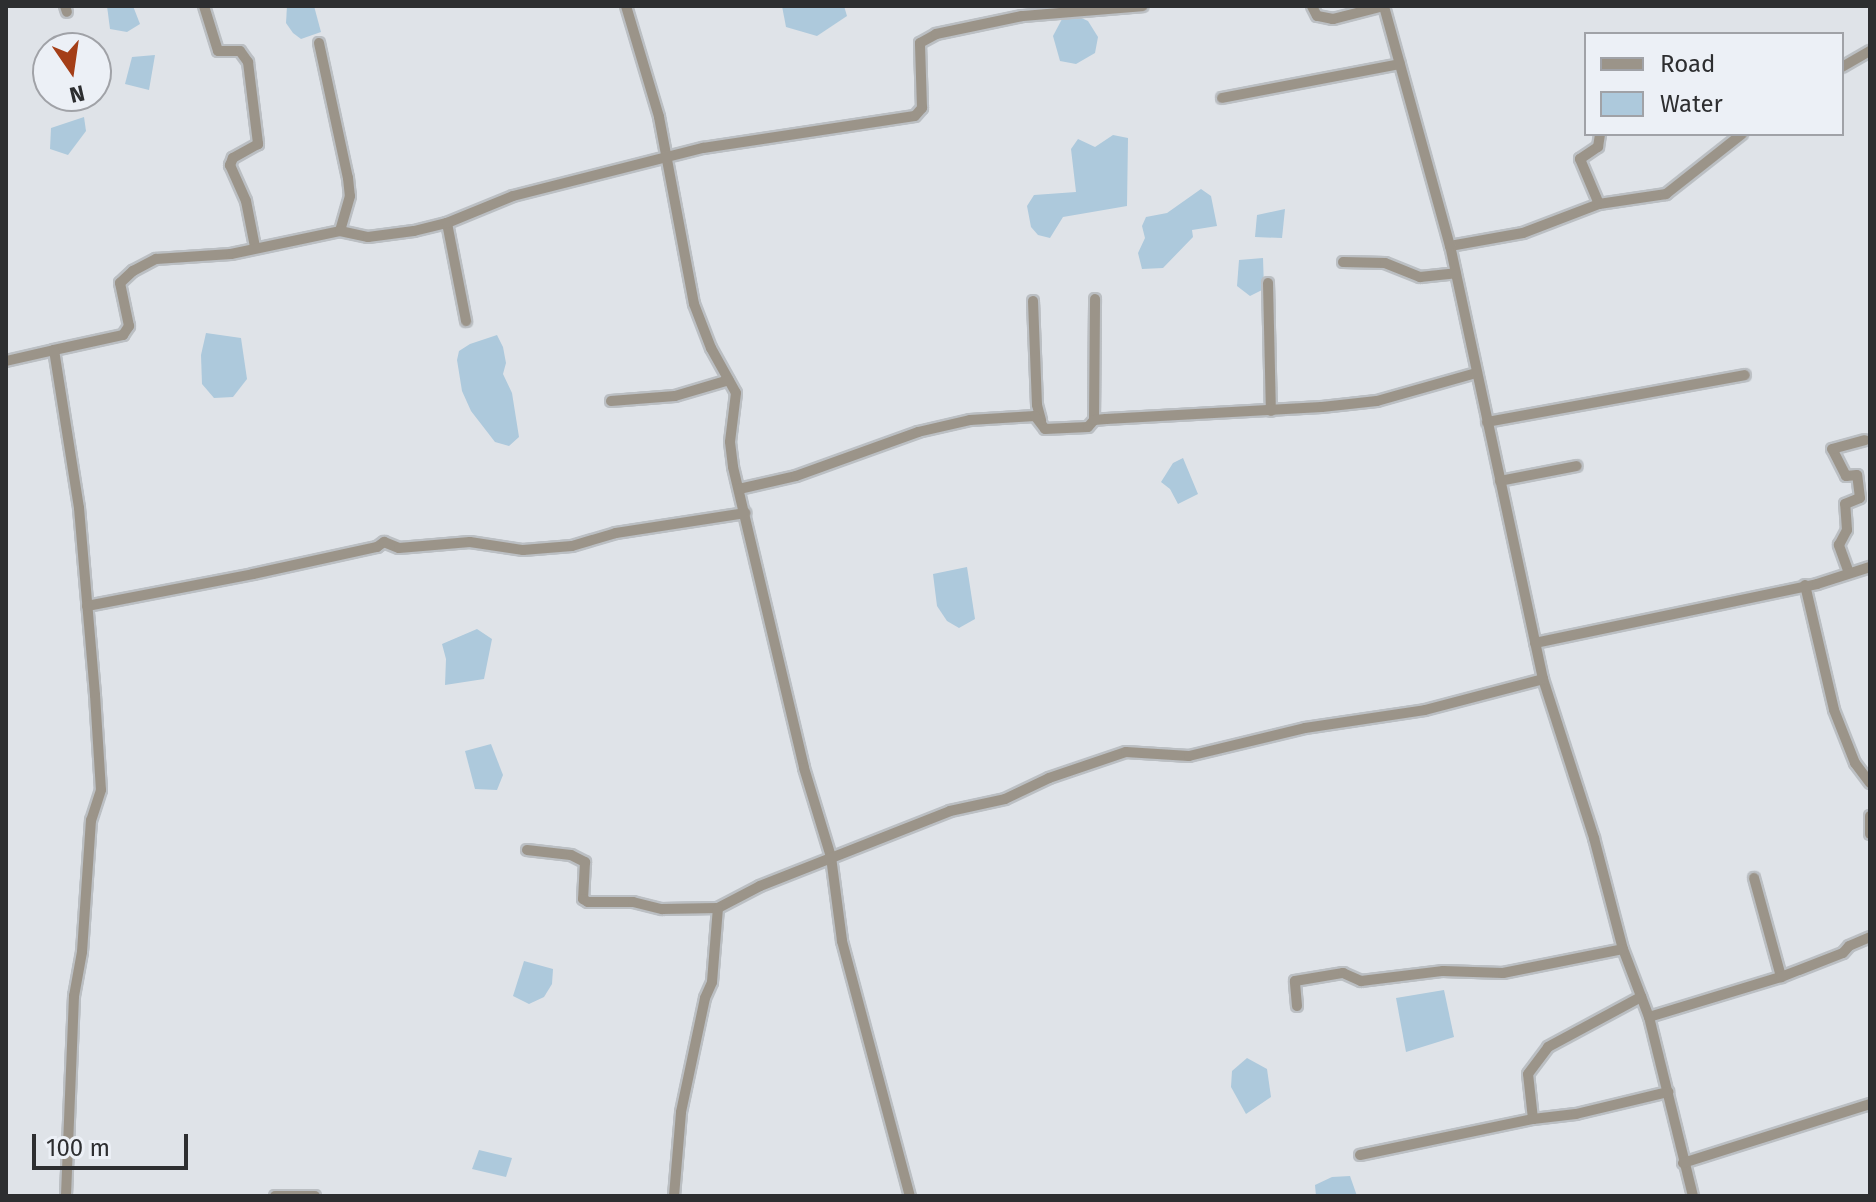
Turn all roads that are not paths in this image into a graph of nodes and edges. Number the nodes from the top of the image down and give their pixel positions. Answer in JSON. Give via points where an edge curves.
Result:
{"nodes":[{"id":1,"x":204,"y":6,"type":"edge"},
{"id":2,"x":626,"y":6,"type":"edge"},
{"id":3,"x":1143,"y":6,"type":"edge"},
{"id":4,"x":1312,"y":6,"type":"edge"},
{"id":5,"x":319,"y":43,"type":"dead end"},
{"id":6,"x":1870,"y":51,"type":"edge"},
{"id":7,"x":1400,"y":64,"type":"junction"},
{"id":8,"x":1844,"y":66,"type":"edge"},
{"id":9,"x":1222,"y":98,"type":"dead end"},
{"id":10,"x":1600,"y":136,"type":"edge"},
{"id":11,"x":1739,"y":136,"type":"edge"},
{"id":12,"x":669,"y":158,"type":"junction"},
{"id":13,"x":1599,"y":204,"type":"junction"},
{"id":14,"x":447,"y":223,"type":"junction"},
{"id":15,"x":340,"y":231,"type":"junction"},
{"id":16,"x":1450,"y":246,"type":"junction"},
{"id":17,"x":255,"y":247,"type":"junction"},
{"id":18,"x":1343,"y":262,"type":"dead end"},
{"id":19,"x":1456,"y":273,"type":"junction"},
{"id":20,"x":1268,"y":283,"type":"dead end"},
{"id":21,"x":1095,"y":299,"type":"dead end"},
{"id":22,"x":1033,"y":301,"type":"dead end"},
{"id":23,"x":466,"y":321,"type":"dead end"},
{"id":24,"x":54,"y":350,"type":"junction"},
{"id":25,"x":6,"y":361,"type":"edge"},
{"id":26,"x":1476,"y":373,"type":"junction"},
{"id":27,"x":1745,"y":375,"type":"dead end"},
{"id":28,"x":729,"y":380,"type":"junction"},
{"id":29,"x":611,"y":401,"type":"dead end"},
{"id":30,"x":1271,"y":411,"type":"junction"},
{"id":31,"x":1094,"y":420,"type":"junction"},
{"id":32,"x":1487,"y":422,"type":"junction"},
{"id":33,"x":1045,"y":429,"type":"junction"},
{"id":34,"x":1865,"y":440,"type":"dead end"},
{"id":35,"x":1577,"y":466,"type":"dead end"},
{"id":36,"x":1500,"y":481,"type":"junction"},
{"id":37,"x":739,"y":489,"type":"junction"},
{"id":38,"x":745,"y":513,"type":"junction"},
{"id":39,"x":1870,"y":567,"type":"edge"},
{"id":40,"x":1849,"y":573,"type":"junction"},
{"id":41,"x":1805,"y":585,"type":"junction"},
{"id":42,"x":87,"y":606,"type":"junction"},
{"id":43,"x":1535,"y":643,"type":"junction"},
{"id":44,"x":1543,"y":679,"type":"junction"},
{"id":45,"x":1870,"y":783,"type":"edge"},
{"id":46,"x":1870,"y":816,"type":"edge"},
{"id":47,"x":1870,"y":834,"type":"edge"},
{"id":48,"x":527,"y":850,"type":"dead end"},
{"id":49,"x":831,"y":857,"type":"junction"},
{"id":50,"x":1754,"y":878,"type":"dead end"},
{"id":51,"x":718,"y":908,"type":"junction"},
{"id":52,"x":1870,"y":937,"type":"edge"},
{"id":53,"x":1623,"y":949,"type":"junction"},
{"id":54,"x":1781,"y":977,"type":"junction"},
{"id":55,"x":1641,"y":997,"type":"junction"},
{"id":56,"x":1297,"y":1006,"type":"dead end"},
{"id":57,"x":1649,"y":1017,"type":"junction"},
{"id":58,"x":1668,"y":1092,"type":"junction"},
{"id":59,"x":1870,"y":1104,"type":"edge"},
{"id":60,"x":1533,"y":1119,"type":"junction"},
{"id":61,"x":1360,"y":1155,"type":"dead end"},
{"id":62,"x":1683,"y":1163,"type":"junction"},
{"id":63,"x":66,"y":1196,"type":"edge"},
{"id":64,"x":275,"y":1196,"type":"edge"},
{"id":65,"x":315,"y":1196,"type":"edge"},
{"id":66,"x":674,"y":1196,"type":"edge"},
{"id":67,"x":910,"y":1196,"type":"edge"},
{"id":68,"x":1693,"y":1196,"type":"edge"}],
"edges":[{"from":1,"to":17,"type":"street","via":[[218,51],[240,51],[248,62],[258,144],[230,165],[246,201]]},
{"from":2,"to":12,"type":"street"},
{"from":3,"to":12,"type":"street","via":[[1022,16],[936,34],[920,43],[922,108],[915,116],[703,148]]},
{"from":4,"to":7,"type":"street","via":[[1317,16],[1333,19],[1384,6]]},
{"from":5,"to":15,"type":"street","via":[[350,196]]},
{"from":6,"to":8,"type":"street"},
{"from":7,"to":9,"type":"street"},
{"from":7,"to":16,"type":"street"},
{"from":10,"to":13,"type":"street","via":[[1598,147],[1580,159]]},
{"from":11,"to":13,"type":"street","via":[[1666,194]]},
{"from":12,"to":14,"type":"street","via":[[513,196]]},
{"from":12,"to":28,"type":"street","via":[[694,304]]},
{"from":13,"to":16,"type":"street","via":[[1523,233]]},
{"from":14,"to":15,"type":"street","via":[[368,237]]},
{"from":14,"to":23,"type":"street"},
{"from":15,"to":17,"type":"street"},
{"from":16,"to":19,"type":"street"},
{"from":17,"to":24,"type":"street","via":[[231,254],[156,259],[120,283],[129,326],[123,335]]},
{"from":18,"to":19,"type":"street","via":[[1385,263],[1420,277]]},
{"from":19,"to":26,"type":"street"},
{"from":20,"to":30,"type":"street"},
{"from":21,"to":31,"type":"street"},
{"from":22,"to":33,"type":"street","via":[[1037,405]]},
{"from":24,"to":25,"type":"street"},
{"from":24,"to":42,"type":"street","via":[[72,456]]},
{"from":26,"to":30,"type":"street","via":[[1377,401]]},
{"from":26,"to":32,"type":"street"},
{"from":27,"to":32,"type":"street"},
{"from":28,"to":29,"type":"street","via":[[675,396]]},
{"from":28,"to":37,"type":"street","via":[[736,393],[730,442]]},
{"from":30,"to":31,"type":"street"},
{"from":31,"to":33,"type":"street","via":[[1088,427]]},
{"from":32,"to":36,"type":"street"},
{"from":33,"to":37,"type":"street","via":[[1035,416],[970,420]]},
{"from":34,"to":40,"type":"street","via":[[1832,449],[1846,476],[1857,475],[1860,498],[1845,504],[1847,530],[1839,545]]},
{"from":35,"to":36,"type":"street"},
{"from":36,"to":43,"type":"street"},
{"from":37,"to":38,"type":"street"},
{"from":38,"to":42,"type":"street","via":[[616,533],[572,546],[523,550],[470,542],[399,548],[384,542]]},
{"from":38,"to":49,"type":"street","via":[[804,768]]},
{"from":39,"to":40,"type":"street"},
{"from":40,"to":41,"type":"street"},
{"from":41,"to":43,"type":"street"},
{"from":41,"to":45,"type":"street","via":[[1834,710],[1855,763]]},
{"from":42,"to":63,"type":"street","via":[[101,790],[91,820],[74,996]]},
{"from":43,"to":44,"type":"street"},
{"from":44,"to":49,"type":"street","via":[[1425,710],[1305,728],[1189,756],[1126,752]]},
{"from":44,"to":53,"type":"street"},
{"from":46,"to":47,"type":"street"},
{"from":48,"to":51,"type":"street","via":[[571,855],[585,862],[583,899],[588,902]]},
{"from":49,"to":51,"type":"street"},
{"from":49,"to":67,"type":"street","via":[[842,941]]},
{"from":50,"to":54,"type":"street"},
{"from":51,"to":66,"type":"street","via":[[712,982],[681,1112]]},
{"from":52,"to":54,"type":"street"},
{"from":53,"to":55,"type":"street"},
{"from":53,"to":56,"type":"street","via":[[1503,973],[1443,971],[1361,981],[1343,973],[1295,981]]},
{"from":54,"to":57,"type":"street"},
{"from":55,"to":57,"type":"street"},
{"from":55,"to":60,"type":"street","via":[[1548,1047],[1528,1074]]},
{"from":57,"to":58,"type":"street"},
{"from":58,"to":60,"type":"street"},
{"from":58,"to":62,"type":"street"},
{"from":59,"to":62,"type":"street"},
{"from":60,"to":61,"type":"street"},
{"from":62,"to":68,"type":"street"},
{"from":64,"to":65,"type":"street"}]}
